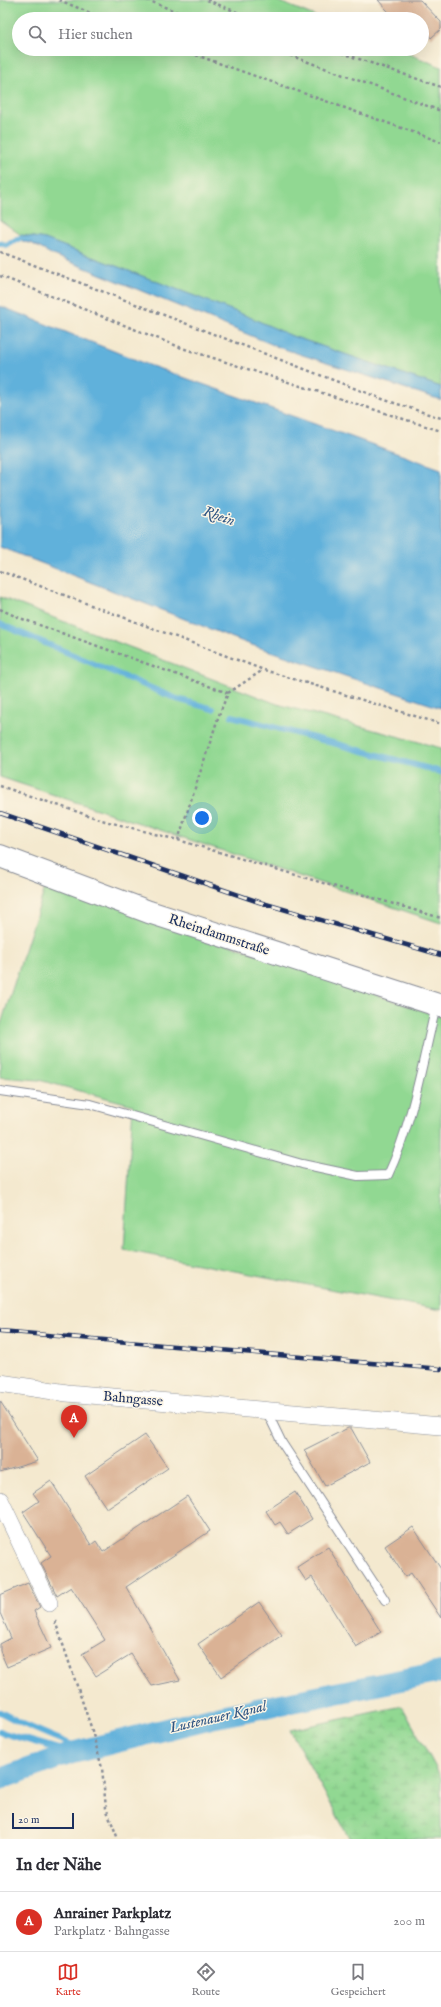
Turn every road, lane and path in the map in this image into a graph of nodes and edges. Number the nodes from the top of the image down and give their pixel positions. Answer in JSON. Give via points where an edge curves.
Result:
{"nodes":[{"id":1,"x":58,"y":0,"type":"edge"},
{"id":2,"x":147,"y":0,"type":"edge"},
{"id":3,"x":208,"y":0,"type":"edge"},
{"id":4,"x":88,"y":12,"type":"edge"},
{"id":5,"x":177,"y":12,"type":"edge"},
{"id":6,"x":237,"y":12,"type":"edge"},
{"id":7,"x":199,"y":56,"type":"edge"},
{"id":8,"x":292,"y":56,"type":"edge"},
{"id":9,"x":350,"y":56,"type":"edge"},
{"id":10,"x":441,"y":87,"type":"edge"},
{"id":11,"x":441,"y":111,"type":"edge"},
{"id":12,"x":441,"y":142,"type":"edge"},
{"id":13,"x":0,"y":252,"type":"edge"},
{"id":14,"x":0,"y":276,"type":"edge"},
{"id":15,"x":441,"y":418,"type":"edge"},
{"id":16,"x":441,"y":431,"type":"edge"},
{"id":17,"x":0,"y":571,"type":"edge"},
{"id":18,"x":0,"y":609,"type":"edge"},
{"id":19,"x":264,"y":670,"type":"junction"},
{"id":20,"x":228,"y":693,"type":"junction"},
{"id":21,"x":441,"y":724,"type":"edge"},
{"id":22,"x":0,"y":786,"type":"edge"},
{"id":23,"x":178,"y":840,"type":"junction"},
{"id":24,"x":0,"y":856,"type":"edge"},
{"id":25,"x":441,"y":918,"type":"edge"},
{"id":26,"x":439,"y":1005,"type":"edge"},
{"id":27,"x":0,"y":1091,"type":"edge"},
{"id":28,"x":0,"y":1383,"type":"edge"},
{"id":29,"x":267,"y":1412,"type":"junction"},
{"id":30,"x":441,"y":1426,"type":"edge"},
{"id":31,"x":0,"y":1500,"type":"edge"},
{"id":32,"x":385,"y":1600,"type":"dead end"},
{"id":33,"x":49,"y":1604,"type":"joint"},
{"id":34,"x":118,"y":1839,"type":"edge"}],
"edges":[{"from":1,"to":4,"type":"path"},
{"from":2,"to":5,"type":"path"},
{"from":3,"to":6,"type":"path"},
{"from":7,"to":12,"type":"path"},
{"from":8,"to":11,"type":"path"},
{"from":9,"to":10,"type":"path"},
{"from":13,"to":15,"type":"path","via":[[385,400]]},
{"from":14,"to":16,"type":"path","via":[[182,348]]},
{"from":17,"to":19,"type":"path"},
{"from":18,"to":20,"type":"path"},
{"from":19,"to":20,"type":"path"},
{"from":19,"to":21,"type":"path"},
{"from":20,"to":23,"type":"path"},
{"from":22,"to":23,"type":"path","via":[[105,821]]},
{"from":23,"to":25,"type":"path"},
{"from":24,"to":26,"type":"main road","name":"Rheindammstraße","via":[[149,912]]},
{"from":26,"to":27,"type":"lane","via":[[397,1156],[388,1175],[358,1176],[302,1164],[90,1104]]},
{"from":28,"to":29,"type":"street","name":"Bahngasse","via":[[68,1393]]},
{"from":29,"to":30,"type":"street","name":"Bahngasse"},
{"from":29,"to":32,"type":"lane","via":[[282,1443]]},
{"from":31,"to":33,"type":"street"},
{"from":33,"to":34,"type":"path","via":[[91,1727],[102,1768],[106,1808]]}]}
